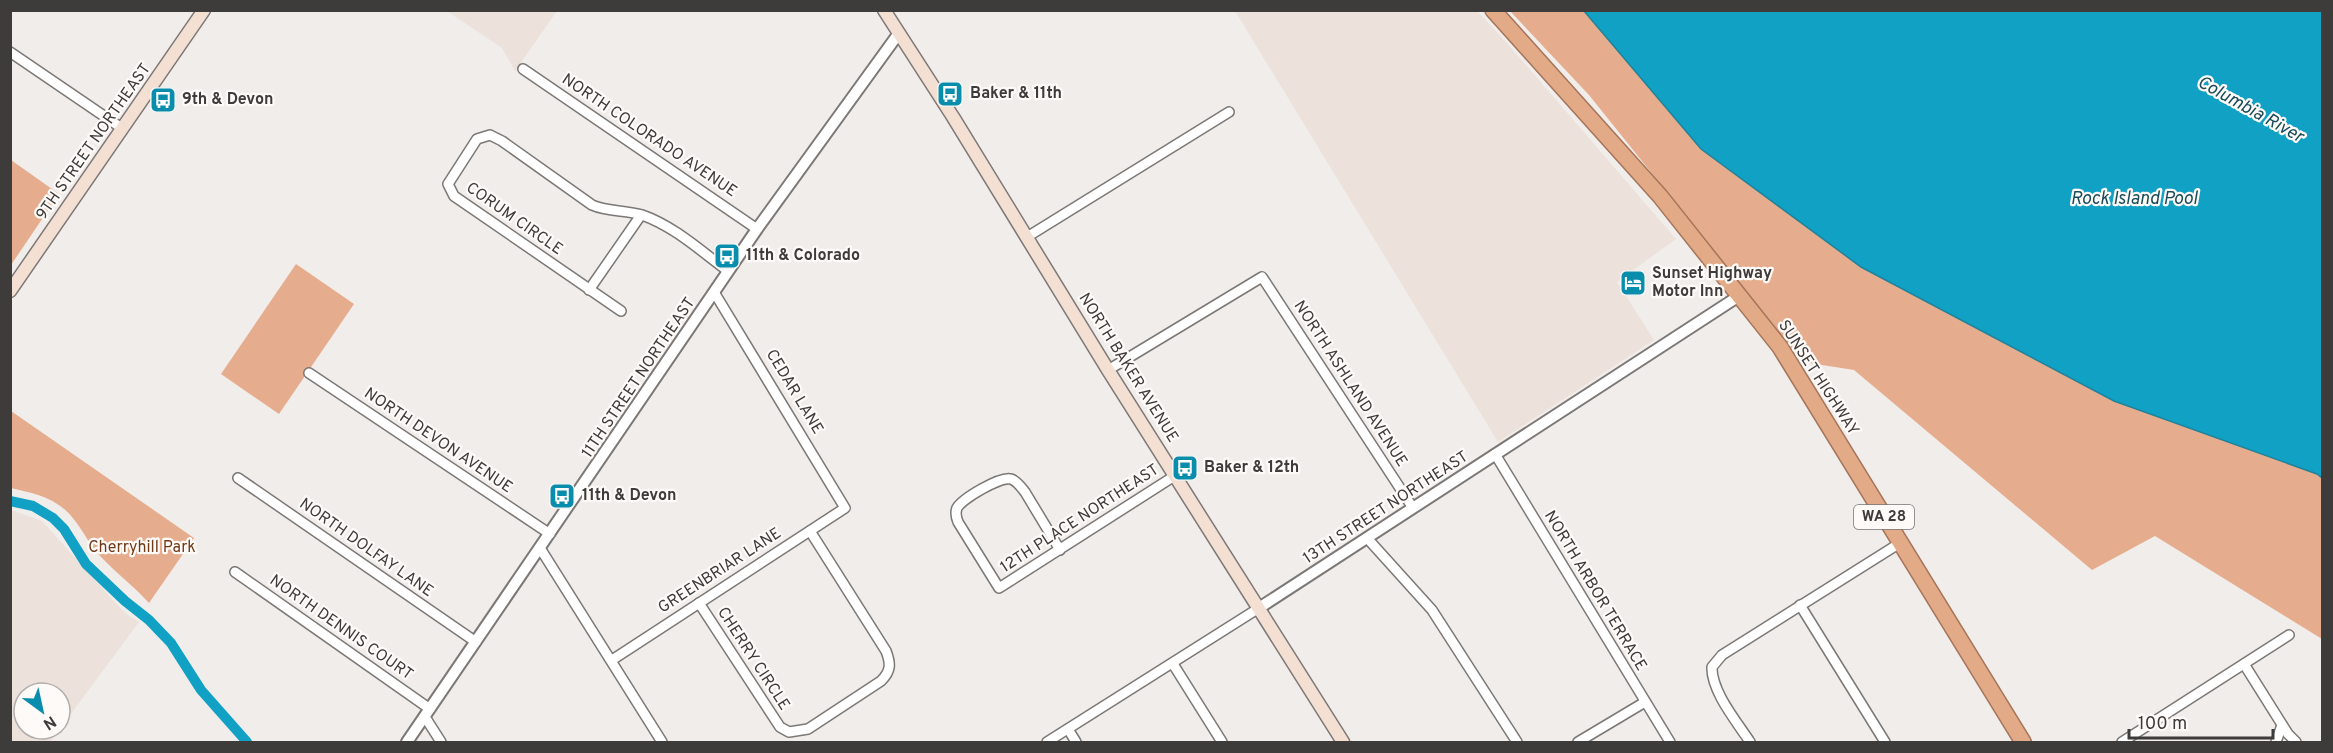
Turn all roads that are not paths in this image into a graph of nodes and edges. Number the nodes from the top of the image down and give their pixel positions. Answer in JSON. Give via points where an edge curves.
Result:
{"nodes":[{"id":1,"x":204,"y":10,"type":"edge"},
{"id":2,"x":884,"y":10,"type":"edge"},
{"id":3,"x":1493,"y":10,"type":"edge"},
{"id":4,"x":899,"y":33,"type":"junction"},
{"id":5,"x":10,"y":52,"type":"edge"},
{"id":6,"x":523,"y":69,"type":"dead end"},
{"id":7,"x":1229,"y":112,"type":"dead end"},
{"id":8,"x":123,"y":129,"type":"junction"},
{"id":9,"x":641,"y":215,"type":"junction"},
{"id":10,"x":757,"y":229,"type":"junction"},
{"id":11,"x":1027,"y":237,"type":"junction"},
{"id":12,"x":728,"y":271,"type":"junction"},
{"id":13,"x":589,"y":290,"type":"junction"},
{"id":14,"x":10,"y":291,"type":"edge"},
{"id":15,"x":714,"y":292,"type":"junction"},
{"id":16,"x":1739,"y":296,"type":"junction"},
{"id":17,"x":621,"y":311,"type":"dead end"},
{"id":18,"x":1108,"y":370,"type":"junction"},
{"id":19,"x":309,"y":373,"type":"dead end"},
{"id":20,"x":1495,"y":454,"type":"junction"},
{"id":21,"x":1176,"y":475,"type":"junction"},
{"id":22,"x":238,"y":478,"type":"dead end"},
{"id":23,"x":845,"y":508,"type":"joint"},
{"id":24,"x":1413,"y":508,"type":"junction"},
{"id":25,"x":810,"y":531,"type":"junction"},
{"id":26,"x":550,"y":534,"type":"junction"},
{"id":27,"x":1367,"y":538,"type":"junction"},
{"id":28,"x":1900,"y":543,"type":"junction"},
{"id":29,"x":540,"y":548,"type":"junction"},
{"id":30,"x":1060,"y":550,"type":"junction"},
{"id":31,"x":235,"y":572,"type":"dead end"},
{"id":32,"x":699,"y":603,"type":"junction"},
{"id":33,"x":1800,"y":606,"type":"junction"},
{"id":34,"x":1259,"y":608,"type":"junction"},
{"id":35,"x":2289,"y":635,"type":"dead end"},
{"id":36,"x":476,"y":642,"type":"junction"},
{"id":37,"x":612,"y":660,"type":"junction"},
{"id":38,"x":1173,"y":664,"type":"junction"},
{"id":39,"x":2244,"y":664,"type":"junction"},
{"id":40,"x":1645,"y":702,"type":"junction"},
{"id":41,"x":428,"y":713,"type":"junction"},
{"id":42,"x":2282,"y":725,"type":"junction"},
{"id":43,"x":1068,"y":729,"type":"junction"},
{"id":44,"x":407,"y":742,"type":"edge"},
{"id":45,"x":441,"y":742,"type":"edge"},
{"id":46,"x":662,"y":742,"type":"edge"},
{"id":47,"x":1047,"y":742,"type":"edge"},
{"id":48,"x":1076,"y":742,"type":"edge"},
{"id":49,"x":1222,"y":742,"type":"edge"},
{"id":50,"x":1343,"y":742,"type":"edge"},
{"id":51,"x":1517,"y":742,"type":"edge"},
{"id":52,"x":1578,"y":742,"type":"edge"},
{"id":53,"x":1670,"y":742,"type":"edge"},
{"id":54,"x":1750,"y":742,"type":"edge"},
{"id":55,"x":1885,"y":742,"type":"edge"},
{"id":56,"x":2023,"y":742,"type":"edge"},
{"id":57,"x":2122,"y":742,"type":"edge"},
{"id":58,"x":2276,"y":742,"type":"edge"},
{"id":59,"x":2296,"y":742,"type":"edge"}],
"edges":[{"from":1,"to":8,"type":"main road","name":"9TH STREET NORTHEAST"},
{"from":2,"to":4,"type":"main road","name":"NORTH BAKER AVENUE"},
{"from":3,"to":16,"type":"highway","name":"SUNSET HIGHWAY","number":"WA 28","via":[[1660,196]]},
{"from":4,"to":10,"type":"street","name":"11TH STREET NORTHEAST"},
{"from":4,"to":11,"type":"main road","name":"NORTH BAKER AVENUE"},
{"from":5,"to":8,"type":"street"},
{"from":6,"to":10,"type":"street","name":"NORTH COLORADO AVENUE"},
{"from":7,"to":11,"type":"street"},
{"from":8,"to":14,"type":"main road","name":"9TH STREET NORTHEAST"},
{"from":9,"to":12,"type":"street","name":"CORUM CIRCLE","via":[[675,233]]},
{"from":9,"to":13,"type":"street"},
{"from":9,"to":13,"type":"street","name":"CORUM CIRCLE","via":[[592,205],[502,141],[490,135],[477,139],[453,174],[449,188],[460,201]]},
{"from":10,"to":12,"type":"street","name":"11TH STREET NORTHEAST"},
{"from":11,"to":18,"type":"main road","name":"NORTH BAKER AVENUE"},
{"from":12,"to":15,"type":"street","name":"11TH STREET NORTHEAST"},
{"from":13,"to":17,"type":"street","name":"CORUM CIRCLE"},
{"from":15,"to":23,"type":"street","name":"CEDAR LANE"},
{"from":15,"to":26,"type":"street","name":"11TH STREET NORTHEAST"},
{"from":16,"to":20,"type":"street","name":"13TH STREET NORTHEAST"},
{"from":16,"to":28,"type":"highway","name":"SUNSET HIGHWAY","number":"WA 28","via":[[1780,347]]},
{"from":18,"to":21,"type":"main road","name":"NORTH BAKER AVENUE"},
{"from":18,"to":24,"type":"street","name":"NORTH ASHLAND AVENUE","via":[[1262,277]]},
{"from":19,"to":26,"type":"street","name":"NORTH DEVON AVENUE"},
{"from":20,"to":24,"type":"street","name":"13TH STREET NORTHEAST"},
{"from":20,"to":40,"type":"street","name":"NORTH ARBOR TERRACE"},
{"from":21,"to":30,"type":"street","name":"12TH PLACE NORTHEAST"},
{"from":21,"to":34,"type":"main road","name":"NORTH BAKER AVENUE"},
{"from":22,"to":36,"type":"street","name":"NORTH DOLFAY LANE"},
{"from":23,"to":25,"type":"street","name":"GREENBRIAR LANE"},
{"from":24,"to":27,"type":"street","name":"13TH STREET NORTHEAST"},
{"from":25,"to":32,"type":"street","name":"GREENBRIAR LANE"},
{"from":25,"to":32,"type":"street","name":"CHERRY CIRCLE","via":[[886,651],[890,667],[881,681],[817,723],[799,732],[780,727]]},
{"from":26,"to":29,"type":"street","name":"11TH STREET NORTHEAST"},
{"from":27,"to":34,"type":"street","name":"13TH STREET NORTHEAST"},
{"from":27,"to":51,"type":"street","via":[[1432,610]]},
{"from":28,"to":33,"type":"street"},
{"from":28,"to":56,"type":"highway","name":"SUNSET HIGHWAY","number":"WA 28"},
{"from":29,"to":36,"type":"street","name":"11TH STREET NORTHEAST"},
{"from":29,"to":37,"type":"street"},
{"from":30,"to":30,"type":"street","name":"12TH PLACE NORTHEAST","via":[[1025,492],[1010,479],[1002,479],[958,506],[958,522],[999,588]]},
{"from":31,"to":41,"type":"street","name":"NORTH DENNIS COURT"},
{"from":32,"to":37,"type":"street","name":"GREENBRIAR LANE"},
{"from":33,"to":54,"type":"street","via":[[1722,656],[1712,667],[1718,690]]},
{"from":33,"to":55,"type":"street"},
{"from":34,"to":38,"type":"street","name":"13TH STREET NORTHEAST"},
{"from":34,"to":50,"type":"main road","name":"NORTH BAKER AVENUE"},
{"from":35,"to":39,"type":"street"},
{"from":36,"to":41,"type":"street","name":"11TH STREET NORTHEAST"},
{"from":37,"to":46,"type":"street"},
{"from":38,"to":43,"type":"street","name":"13TH STREET NORTHEAST"},
{"from":38,"to":49,"type":"street"},
{"from":39,"to":42,"type":"street"},
{"from":39,"to":57,"type":"street"},
{"from":40,"to":52,"type":"street"},
{"from":40,"to":53,"type":"street","name":"NORTH ARBOR TERRACE"},
{"from":41,"to":44,"type":"street","name":"11TH STREET NORTHEAST"},
{"from":41,"to":45,"type":"street","name":"NORTH DENNIS COURT"},
{"from":42,"to":58,"type":"street"},
{"from":42,"to":59,"type":"street"},
{"from":43,"to":47,"type":"street","name":"13TH STREET NORTHEAST"},
{"from":43,"to":48,"type":"street"}]}
